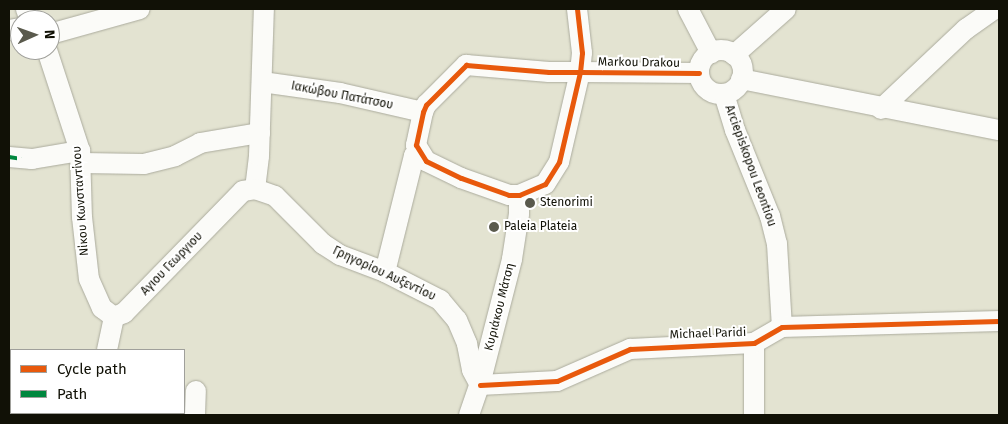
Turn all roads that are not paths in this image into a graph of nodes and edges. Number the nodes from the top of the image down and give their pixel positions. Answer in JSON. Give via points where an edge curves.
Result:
{"nodes":[{"id":1,"x":140,"y":9,"type":"edge"},
{"id":2,"x":264,"y":9,"type":"edge"},
{"id":3,"x":577,"y":9,"type":"edge"},
{"id":4,"x":688,"y":9,"type":"edge"},
{"id":5,"x":786,"y":9,"type":"edge"},
{"id":6,"x":995,"y":9,"type":"edge"},
{"id":7,"x":99,"y":16,"type":"edge"},
{"id":8,"x":60,"y":30,"type":"edge"},
{"id":9,"x":711,"y":52,"type":"junction"},
{"id":10,"x":734,"y":55,"type":"junction"},
{"id":11,"x":50,"y":60,"type":"edge"},
{"id":12,"x":580,"y":72,"type":"junction"},
{"id":13,"x":699,"y":73,"type":"junction"},
{"id":14,"x":741,"y":79,"type":"junction"},
{"id":15,"x":262,"y":82,"type":"junction"},
{"id":16,"x":724,"y":94,"type":"junction"},
{"id":17,"x":880,"y":109,"type":"junction"},
{"id":18,"x":423,"y":112,"type":"junction"},
{"id":19,"x":999,"y":130,"type":"edge"},
{"id":20,"x":260,"y":134,"type":"junction"},
{"id":21,"x":419,"y":152,"type":"junction"},
{"id":22,"x":81,"y":157,"type":"junction"},
{"id":23,"x":15,"y":158,"type":"edge"},
{"id":24,"x":255,"y":189,"type":"junction"},
{"id":25,"x":519,"y":195,"type":"junction"},
{"id":26,"x":385,"y":272,"type":"junction"},
{"id":27,"x":114,"y":317,"type":"junction"},
{"id":28,"x":999,"y":322,"type":"edge"},
{"id":29,"x":782,"y":327,"type":"junction"},
{"id":30,"x":754,"y":343,"type":"junction"},
{"id":31,"x":107,"y":349,"type":"edge"},
{"id":32,"x":480,"y":385,"type":"junction"},
{"id":33,"x":196,"y":391,"type":"dead end"},
{"id":34,"x":195,"y":415,"type":"edge"},
{"id":35,"x":469,"y":415,"type":"edge"},
{"id":36,"x":754,"y":415,"type":"edge"}],
"edges":[{"from":1,"to":7,"type":"street"},
{"from":2,"to":15,"type":"street"},
{"from":3,"to":12,"type":"street","via":[[582,53]]},
{"from":4,"to":9,"type":"street"},
{"from":5,"to":10,"type":"street"},
{"from":6,"to":17,"type":"street","via":[[966,29]]},
{"from":7,"to":8,"type":"street"},
{"from":9,"to":10,"type":"street","via":[[722,50]]},
{"from":9,"to":13,"type":"street","via":[[703,59]]},
{"from":10,"to":14,"type":"street","via":[[741,66]]},
{"from":11,"to":22,"type":"street","name":"Νίκου Κωνσταντίνου"},
{"from":12,"to":13,"type":"street","name":"Markou Drakou"},
{"from":12,"to":18,"type":"street","via":[[466,65],[426,105]]},
{"from":12,"to":25,"type":"street","via":[[559,162],[552,177],[537,189]]},
{"from":13,"to":16,"type":"street","via":[[707,89]]},
{"from":14,"to":16,"type":"street","via":[[734,89]]},
{"from":14,"to":17,"type":"street"},
{"from":15,"to":18,"type":"street","name":"Ιακώβου Πατάτσου","via":[[340,93]]},
{"from":15,"to":20,"type":"street"},
{"from":16,"to":29,"type":"street","name":"Arciepiskopou Leontiou","via":[[770,216],[776,244]]},
{"from":17,"to":19,"type":"street"},
{"from":18,"to":21,"type":"street","via":[[416,145]]},
{"from":20,"to":22,"type":"street","via":[[200,143],[175,156],[144,164]]},
{"from":20,"to":24,"type":"street"},
{"from":21,"to":25,"type":"street","via":[[426,161],[461,178]]},
{"from":21,"to":26,"type":"street","via":[[414,156]]},
{"from":22,"to":23,"type":"street"},
{"from":22,"to":27,"type":"street","name":"Νίκου Κωνσταντίνου","via":[[86,263],[102,308]]},
{"from":24,"to":26,"type":"street","name":"Γρηγορίου Αυξεντίου","via":[[275,196],[323,244],[340,255]]},
{"from":24,"to":27,"type":"street","name":"Αγιου Γεωργιου","via":[[243,191],[124,313]]},
{"from":25,"to":32,"type":"street","name":"Κυριάκου Μάτση","via":[[512,259]]},
{"from":26,"to":32,"type":"street","name":"Γρηγορίου Αυξεντίου","via":[[440,300],[450,309],[467,344],[472,370]]},
{"from":27,"to":31,"type":"street"},
{"from":28,"to":29,"type":"street","name":"Michael Paridi"},
{"from":29,"to":30,"type":"street","name":"Michael Paridi"},
{"from":30,"to":32,"type":"street","name":"Michael Paridi","via":[[630,349],[557,381]]},
{"from":30,"to":36,"type":"street"},
{"from":32,"to":35,"type":"street","name":"Κυριάκου Μάτση"},
{"from":33,"to":34,"type":"street"}]}
